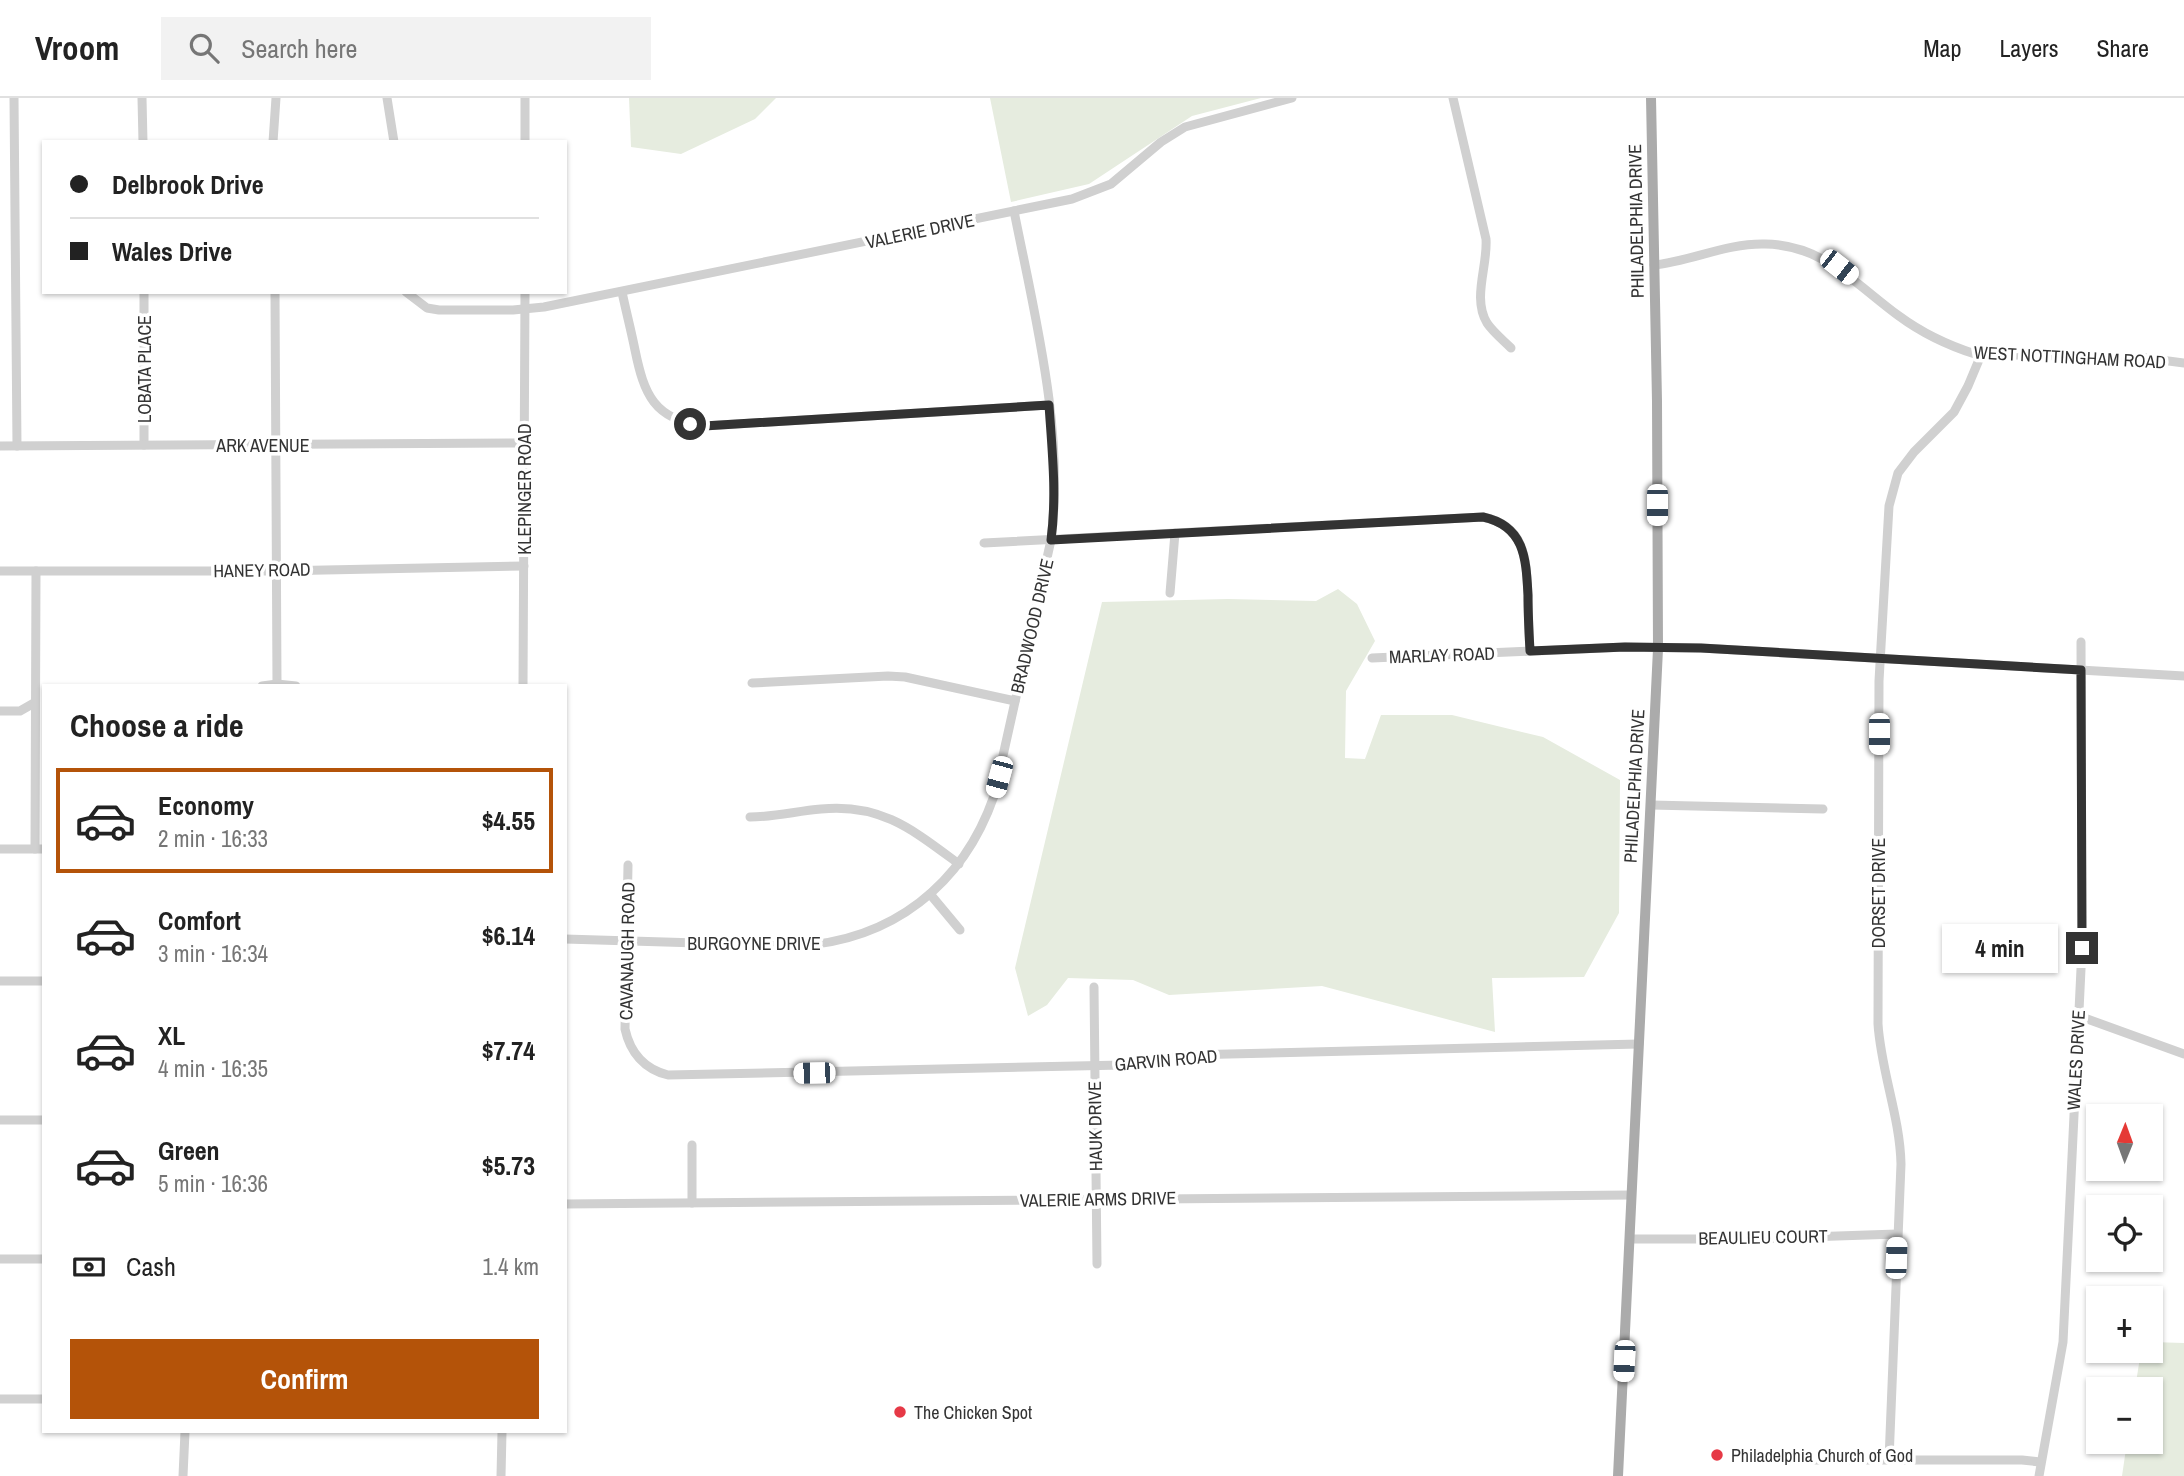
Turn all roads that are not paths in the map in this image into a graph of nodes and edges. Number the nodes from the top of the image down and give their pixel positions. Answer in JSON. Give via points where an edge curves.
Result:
{"nodes":[{"id":1,"x":14,"y":98,"type":"edge"},
{"id":2,"x":142,"y":98,"type":"edge"},
{"id":3,"x":276,"y":98,"type":"edge"},
{"id":4,"x":387,"y":98,"type":"edge"},
{"id":5,"x":524,"y":98,"type":"edge"},
{"id":6,"x":1293,"y":98,"type":"edge"},
{"id":7,"x":1452,"y":98,"type":"edge"},
{"id":8,"x":1651,"y":98,"type":"edge"},
{"id":9,"x":143,"y":140,"type":"edge"},
{"id":10,"x":274,"y":140,"type":"edge"},
{"id":11,"x":394,"y":140,"type":"edge"},
{"id":12,"x":525,"y":140,"type":"edge"},
{"id":13,"x":1014,"y":211,"type":"junction"},
{"id":14,"x":1654,"y":265,"type":"junction"},
{"id":15,"x":622,"y":292,"type":"junction"},
{"id":16,"x":144,"y":294,"type":"edge"},
{"id":17,"x":275,"y":294,"type":"edge"},
{"id":18,"x":409,"y":294,"type":"edge"},
{"id":19,"x":525,"y":294,"type":"edge"},
{"id":20,"x":525,"y":309,"type":"junction"},
{"id":21,"x":1511,"y":348,"type":"dead end"},
{"id":22,"x":1981,"y":355,"type":"junction"},
{"id":23,"x":2184,"y":363,"type":"edge"},
{"id":24,"x":1049,"y":405,"type":"junction"},
{"id":25,"x":525,"y":443,"type":"junction"},
{"id":26,"x":145,"y":445,"type":"junction"},
{"id":27,"x":276,"y":445,"type":"junction"},
{"id":28,"x":0,"y":446,"type":"edge"},
{"id":29,"x":17,"y":446,"type":"junction"},
{"id":30,"x":1175,"y":533,"type":"junction"},
{"id":31,"x":1051,"y":540,"type":"junction"},
{"id":32,"x":984,"y":543,"type":"dead end"},
{"id":33,"x":524,"y":566,"type":"junction"},
{"id":34,"x":276,"y":570,"type":"junction"},
{"id":35,"x":0,"y":571,"type":"edge"},
{"id":36,"x":36,"y":571,"type":"junction"},
{"id":37,"x":1170,"y":593,"type":"dead end"},
{"id":38,"x":2081,"y":642,"type":"dead end"},
{"id":39,"x":1658,"y":649,"type":"junction"},
{"id":40,"x":1530,"y":651,"type":"junction"},
{"id":41,"x":1372,"y":658,"type":"dead end"},
{"id":42,"x":1880,"y":658,"type":"junction"},
{"id":43,"x":2081,"y":670,"type":"junction"},
{"id":44,"x":2184,"y":676,"type":"edge"},
{"id":45,"x":752,"y":683,"type":"dead end"},
{"id":46,"x":277,"y":684,"type":"edge"},
{"id":47,"x":523,"y":684,"type":"edge"},
{"id":48,"x":1015,"y":701,"type":"junction"},
{"id":49,"x":34,"y":703,"type":"junction"},
{"id":50,"x":0,"y":711,"type":"edge"},
{"id":51,"x":1651,"y":805,"type":"junction"},
{"id":52,"x":1823,"y":808,"type":"dead end"},
{"id":53,"x":750,"y":817,"type":"dead end"},
{"id":54,"x":0,"y":849,"type":"edge"},
{"id":55,"x":39,"y":849,"type":"edge"},
{"id":56,"x":628,"y":864,"type":"dead end"},
{"id":57,"x":959,"y":864,"type":"junction"},
{"id":58,"x":930,"y":894,"type":"junction"},
{"id":59,"x":960,"y":930,"type":"dead end"},
{"id":60,"x":567,"y":939,"type":"edge"},
{"id":61,"x":627,"y":940,"type":"junction"},
{"id":62,"x":0,"y":981,"type":"edge"},
{"id":63,"x":42,"y":981,"type":"edge"},
{"id":64,"x":1094,"y":987,"type":"dead end"},
{"id":65,"x":2079,"y":1016,"type":"junction"},
{"id":66,"x":1639,"y":1044,"type":"junction"},
{"id":67,"x":2184,"y":1054,"type":"edge"},
{"id":68,"x":1095,"y":1066,"type":"junction"},
{"id":69,"x":693,"y":1075,"type":"joint"},
{"id":70,"x":42,"y":1120,"type":"edge"},
{"id":71,"x":0,"y":1121,"type":"edge"},
{"id":72,"x":692,"y":1145,"type":"dead end"},
{"id":73,"x":1631,"y":1195,"type":"junction"},
{"id":74,"x":1096,"y":1199,"type":"junction"},
{"id":75,"x":692,"y":1203,"type":"junction"},
{"id":76,"x":567,"y":1204,"type":"edge"},
{"id":77,"x":1897,"y":1234,"type":"junction"},
{"id":78,"x":1630,"y":1239,"type":"junction"},
{"id":79,"x":0,"y":1259,"type":"edge"},
{"id":80,"x":42,"y":1259,"type":"edge"},
{"id":81,"x":1097,"y":1264,"type":"dead end"},
{"id":82,"x":0,"y":1399,"type":"edge"},
{"id":83,"x":42,"y":1399,"type":"edge"},
{"id":84,"x":185,"y":1433,"type":"edge"},
{"id":85,"x":502,"y":1433,"type":"edge"},
{"id":86,"x":1805,"y":1460,"type":"dead end"},
{"id":87,"x":1889,"y":1460,"type":"junction"},
{"id":88,"x":2040,"y":1462,"type":"junction"},
{"id":89,"x":183,"y":1476,"type":"edge"},
{"id":90,"x":501,"y":1476,"type":"edge"},
{"id":91,"x":1618,"y":1476,"type":"edge"},
{"id":92,"x":2039,"y":1476,"type":"edge"}],
"edges":[{"from":1,"to":29,"type":"street"},
{"from":2,"to":9,"type":"street"},
{"from":3,"to":10,"type":"street"},
{"from":4,"to":11,"type":"street"},
{"from":5,"to":12,"type":"street"},
{"from":6,"to":13,"type":"street","name":"VALERIE DRIVE","via":[[1185,127],[1111,184],[1090,194]]},
{"from":7,"to":21,"type":"street","via":[[1486,239],[1480,304],[1487,323]]},
{"from":8,"to":14,"type":"main road","name":"PHILADELPHIA DRIVE"},
{"from":13,"to":15,"type":"street","name":"VALERIE DRIVE"},
{"from":13,"to":24,"type":"street","name":"BRADWOOD DRIVE"},
{"from":14,"to":22,"type":"street","name":"WEST NOTTINGHAM ROAD","via":[[1748,244],[1800,250],[1839,267],[1922,332]]},
{"from":14,"to":39,"type":"main road","name":"PHILADELPHIA DRIVE"},
{"from":15,"to":20,"type":"street","name":"VALERIE DRIVE"},
{"from":15,"to":24,"type":"street","via":[[646,393],[656,406],[682,422],[704,426]]},
{"from":16,"to":26,"type":"street","name":"LOBATA PLACE"},
{"from":17,"to":27,"type":"street"},
{"from":18,"to":20,"type":"street","name":"VALERIE DRIVE","via":[[439,310]]},
{"from":19,"to":20,"type":"street","name":"KLEPINGER ROAD"},
{"from":20,"to":25,"type":"street","name":"KLEPINGER ROAD"},
{"from":22,"to":23,"type":"street","name":"WEST NOTTINGHAM ROAD"},
{"from":22,"to":42,"type":"street","name":"DORSET DRIVE","via":[[1954,412],[1906,461],[1893,488]]},
{"from":24,"to":31,"type":"street","name":"BRADWOOD DRIVE","via":[[1054,479]]},
{"from":25,"to":27,"type":"street","name":"ARK AVENUE"},
{"from":25,"to":33,"type":"street","name":"KLEPINGER ROAD"},
{"from":26,"to":27,"type":"street","name":"ARK AVENUE"},
{"from":26,"to":29,"type":"street","name":"ARK AVENUE"},
{"from":27,"to":34,"type":"street"},
{"from":28,"to":29,"type":"street","name":"ARK AVENUE"},
{"from":30,"to":31,"type":"street"},
{"from":30,"to":37,"type":"street"},
{"from":30,"to":40,"type":"street","via":[[1476,516],[1494,519],[1514,534],[1524,553]]},
{"from":31,"to":32,"type":"street"},
{"from":31,"to":48,"type":"street","name":"BRADWOOD DRIVE"},
{"from":33,"to":34,"type":"street","name":"HANEY ROAD"},
{"from":33,"to":47,"type":"street","name":"KLEPINGER ROAD"},
{"from":34,"to":36,"type":"street","name":"HANEY ROAD"},
{"from":34,"to":46,"type":"street"},
{"from":35,"to":36,"type":"street","name":"HANEY ROAD"},
{"from":36,"to":49,"type":"street"},
{"from":38,"to":43,"type":"street","name":"WALES DRIVE"},
{"from":39,"to":40,"type":"street","name":"MARLAY ROAD"},
{"from":39,"to":42,"type":"street","name":"MARLAY ROAD"},
{"from":39,"to":51,"type":"main road","name":"PHILADELPHIA DRIVE"},
{"from":40,"to":41,"type":"street","name":"MARLAY ROAD"},
{"from":42,"to":43,"type":"street","name":"MARLAY ROAD"},
{"from":42,"to":77,"type":"street","name":"DORSET DRIVE","via":[[1878,1024],[1900,1146]]},
{"from":43,"to":44,"type":"street","name":"MARLAY ROAD"},
{"from":43,"to":65,"type":"street","name":"WALES DRIVE"},
{"from":45,"to":48,"type":"street","via":[[905,677]]},
{"from":48,"to":57,"type":"street","name":"BRADWOOD DRIVE","via":[[994,796],[979,834]]},
{"from":49,"to":50,"type":"street","via":[[20,711]]},
{"from":49,"to":55,"type":"street"},
{"from":51,"to":52,"type":"street"},
{"from":51,"to":66,"type":"main road","name":"PHILADELPHIA DRIVE"},
{"from":53,"to":57,"type":"street","via":[[822,808],[877,813],[899,821]]},
{"from":54,"to":55,"type":"street"},
{"from":56,"to":61,"type":"street","name":"CAVANAUGH ROAD"},
{"from":57,"to":58,"type":"street","name":"BRADWOOD DRIVE"},
{"from":58,"to":59,"type":"street"},
{"from":58,"to":61,"type":"street","name":"BURGOYNE DRIVE","via":[[889,923],[830,943],[796,946]]},
{"from":60,"to":61,"type":"street","name":"BURGOYNE DRIVE"},
{"from":61,"to":69,"type":"street","name":"CAVANAUGH ROAD","via":[[625,1029],[629,1044],[654,1071]]},
{"from":62,"to":63,"type":"street"},
{"from":64,"to":68,"type":"street","name":"HAUK DRIVE"},
{"from":65,"to":67,"type":"street"},
{"from":65,"to":88,"type":"street","name":"WALES DRIVE","via":[[2063,1342]]},
{"from":66,"to":68,"type":"street","name":"GARVIN ROAD","via":[[1187,1055]]},
{"from":66,"to":73,"type":"main road","name":"PHILADELPHIA DRIVE"},
{"from":68,"to":69,"type":"street","name":"GARVIN ROAD"},
{"from":68,"to":74,"type":"street","name":"HAUK DRIVE"},
{"from":70,"to":71,"type":"street"},
{"from":72,"to":75,"type":"street"},
{"from":73,"to":74,"type":"street","name":"VALERIE ARMS DRIVE"},
{"from":73,"to":78,"type":"main road","name":"PHILADELPHIA DRIVE"},
{"from":74,"to":75,"type":"street","name":"VALERIE ARMS DRIVE"},
{"from":74,"to":81,"type":"street","name":"HAUK DRIVE"},
{"from":75,"to":76,"type":"street","name":"VALERIE ARMS DRIVE"},
{"from":77,"to":78,"type":"street","name":"BEAULIEU COURT"},
{"from":77,"to":87,"type":"street","name":"DORSET DRIVE"},
{"from":78,"to":91,"type":"main road","name":"PHILADELPHIA DRIVE"},
{"from":79,"to":80,"type":"street"},
{"from":82,"to":83,"type":"street"},
{"from":84,"to":89,"type":"street"},
{"from":85,"to":90,"type":"street"},
{"from":86,"to":87,"type":"street"},
{"from":87,"to":88,"type":"street"},
{"from":88,"to":92,"type":"street","name":"WALES DRIVE"}]}
